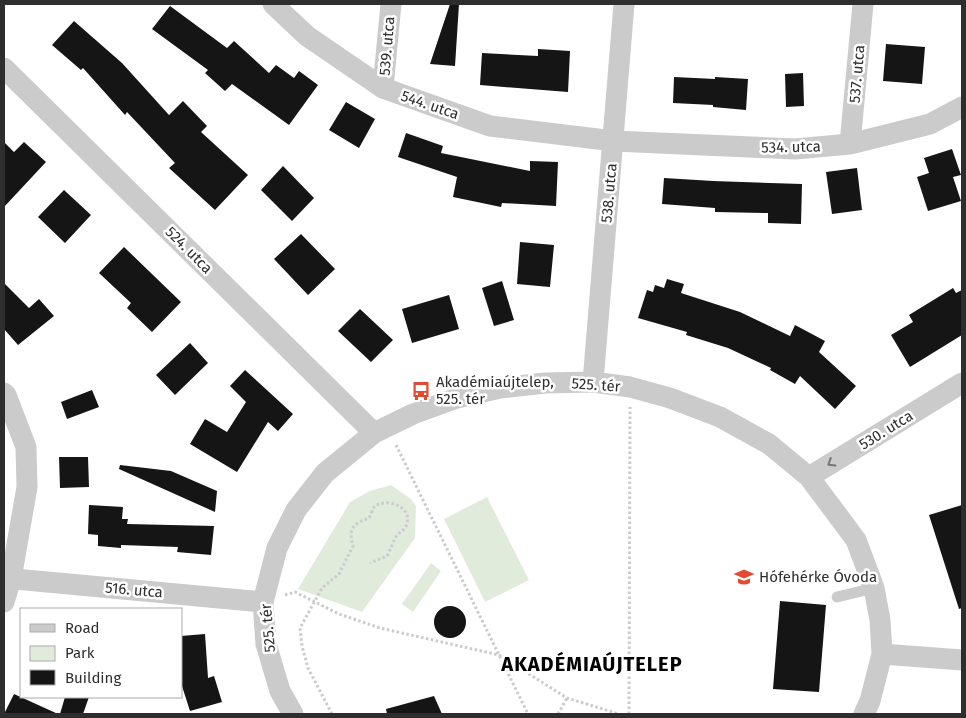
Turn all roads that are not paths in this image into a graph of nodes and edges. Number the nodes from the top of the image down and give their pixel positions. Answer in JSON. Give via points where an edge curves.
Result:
{"nodes":[{"id":1,"x":273,"y":4,"type":"edge"},
{"id":2,"x":391,"y":4,"type":"edge"},
{"id":3,"x":624,"y":4,"type":"edge"},
{"id":4,"x":862,"y":4,"type":"edge"},
{"id":5,"x":4,"y":68,"type":"edge"},
{"id":6,"x":383,"y":88,"type":"junction"},
{"id":7,"x":962,"y":107,"type":"edge"},
{"id":8,"x":614,"y":141,"type":"junction"},
{"id":9,"x":850,"y":144,"type":"junction"},
{"id":10,"x":592,"y":382,"type":"junction"},
{"id":11,"x":962,"y":382,"type":"edge"},
{"id":12,"x":4,"y":393,"type":"edge"},
{"id":13,"x":380,"y":430,"type":"junction"},
{"id":14,"x":809,"y":477,"type":"junction"},
{"id":15,"x":7,"y":578,"type":"edge"},
{"id":16,"x":874,"y":588,"type":"junction"},
{"id":17,"x":837,"y":597,"type":"dead end"},
{"id":18,"x":4,"y":602,"type":"edge"},
{"id":19,"x":263,"y":602,"type":"junction"},
{"id":20,"x":882,"y":654,"type":"junction"},
{"id":21,"x":962,"y":660,"type":"edge"},
{"id":22,"x":293,"y":714,"type":"edge"},
{"id":23,"x":864,"y":714,"type":"edge"}],
"edges":[{"from":1,"to":6,"type":"street","name":"544. utca","via":[[307,36]]},
{"from":2,"to":6,"type":"street","name":"539. utca"},
{"from":3,"to":8,"type":"street","name":"538. utca"},
{"from":4,"to":9,"type":"street","name":"537. utca"},
{"from":5,"to":13,"type":"street","name":"524. utca"},
{"from":6,"to":8,"type":"street","name":"544. utca","via":[[490,126]]},
{"from":7,"to":9,"type":"street","name":"534. utca","via":[[930,124]]},
{"from":8,"to":9,"type":"street","name":"534. utca","via":[[795,149]]},
{"from":8,"to":10,"type":"street","name":"538. utca"},
{"from":10,"to":13,"type":"street","name":"525. tér","via":[[500,388],[457,398]]},
{"from":10,"to":14,"type":"street","name":"525. tér","via":[[630,387],[720,417],[769,444]]},
{"from":11,"to":14,"type":"street","name":"530. utca","one_way":true},
{"from":12,"to":15,"type":"street","via":[[26,447],[27,487]]},
{"from":13,"to":19,"type":"street","name":"525. tér","via":[[325,473],[296,510],[277,548]]},
{"from":14,"to":16,"type":"street","name":"525. tér","via":[[856,540]]},
{"from":15,"to":18,"type":"street"},
{"from":15,"to":19,"type":"street","name":"516. utca"},
{"from":16,"to":17,"type":"lane"},
{"from":16,"to":20,"type":"street","name":"525. tér"},
{"from":19,"to":22,"type":"street","name":"525. tér","via":[[266,644],[280,691]]},
{"from":20,"to":21,"type":"street"},
{"from":20,"to":23,"type":"street","name":"525. tér"}]}
